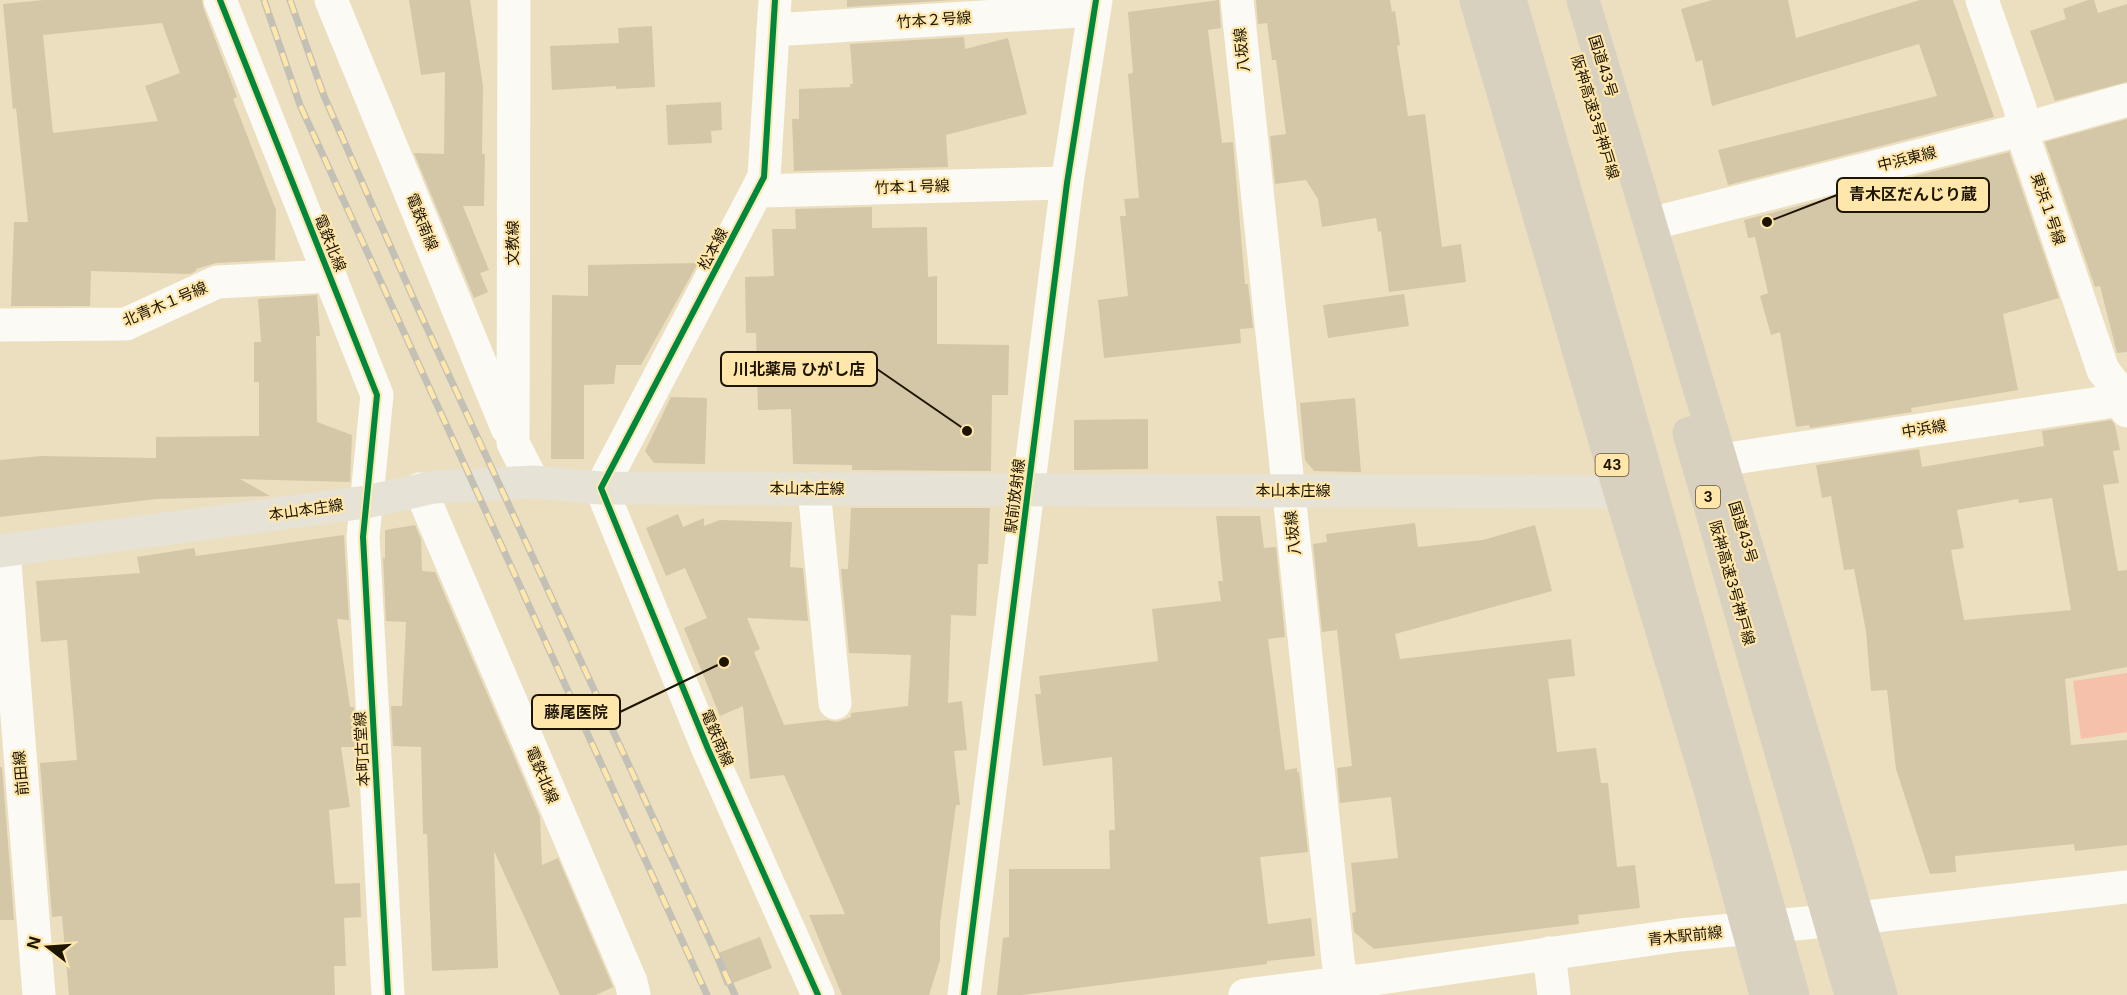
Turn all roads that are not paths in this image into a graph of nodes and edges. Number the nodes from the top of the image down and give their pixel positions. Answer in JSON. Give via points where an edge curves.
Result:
{"nodes":[{"id":1,"x":220,"y":0,"type":"edge"},
{"id":2,"x":331,"y":0,"type":"edge"},
{"id":3,"x":514,"y":0,"type":"edge"},
{"id":4,"x":1237,"y":0,"type":"edge"},
{"id":5,"x":1476,"y":0,"type":"edge"},
{"id":6,"x":1510,"y":0,"type":"edge"},
{"id":7,"x":1560,"y":0,"type":"edge"},
{"id":8,"x":1583,"y":0,"type":"edge"},
{"id":9,"x":1982,"y":0,"type":"edge"},
{"id":10,"x":1095,"y":5,"type":"edge"},
{"id":11,"x":774,"y":15,"type":"edge"},
{"id":12,"x":2127,"y":100,"type":"edge"},
{"id":13,"x":2024,"y":129,"type":"junction"},
{"id":14,"x":1067,"y":183,"type":"junction"},
{"id":15,"x":757,"y":191,"type":"junction"},
{"id":16,"x":1650,"y":224,"type":"junction"},
{"id":17,"x":330,"y":276,"type":"junction"},
{"id":18,"x":0,"y":326,"type":"edge"},
{"id":19,"x":2126,"y":403,"type":"edge"},
{"id":20,"x":513,"y":443,"type":"junction"},
{"id":21,"x":1721,"y":460,"type":"junction"},
{"id":22,"x":533,"y":482,"type":"junction"},
{"id":23,"x":601,"y":488,"type":"junction"},
{"id":24,"x":420,"y":489,"type":"junction"},
{"id":25,"x":814,"y":489,"type":"junction"},
{"id":26,"x":1028,"y":489,"type":"junction"},
{"id":27,"x":1288,"y":491,"type":"junction"},
{"id":28,"x":1620,"y":492,"type":"junction"},
{"id":29,"x":366,"y":502,"type":"junction"},
{"id":30,"x":2,"y":551,"type":"edge"},
{"id":31,"x":835,"y":703,"type":"dead end"},
{"id":32,"x":12,"y":796,"type":"edge"},
{"id":33,"x":2127,"y":887,"type":"edge"},
{"id":34,"x":1858,"y":918,"type":"junction"},
{"id":35,"x":1748,"y":930,"type":"junction"},
{"id":36,"x":1549,"y":953,"type":"junction"},
{"id":37,"x":1342,"y":988,"type":"edge"},
{"id":38,"x":39,"y":995,"type":"edge"},
{"id":39,"x":388,"y":995,"type":"edge"},
{"id":40,"x":634,"y":995,"type":"edge"},
{"id":41,"x":818,"y":995,"type":"edge"},
{"id":42,"x":964,"y":995,"type":"edge"},
{"id":43,"x":1245,"y":995,"type":"edge"},
{"id":44,"x":1554,"y":995,"type":"edge"},
{"id":45,"x":1766,"y":995,"type":"edge"},
{"id":46,"x":1793,"y":995,"type":"edge"},
{"id":47,"x":1851,"y":995,"type":"edge"},
{"id":48,"x":1881,"y":995,"type":"edge"}],
"edges":[{"from":1,"to":17,"type":"street","name":"電鉄北線"},
{"from":2,"to":20,"type":"street","name":"電鉄南線"},
{"from":3,"to":20,"type":"street","name":"文教線"},
{"from":4,"to":27,"type":"street","name":"八坂線"},
{"from":5,"to":28,"type":"highway","number":"43"},
{"from":6,"to":46,"type":"highway"},
{"from":7,"to":47,"type":"highway","name":"阪神高速3号神戸線","number":"3"},
{"from":8,"to":16,"type":"highway","name":"国道43号"},
{"from":9,"to":13,"type":"street","name":"東浜１号線"},
{"from":10,"to":11,"type":"street","name":"竹本２号線"},
{"from":10,"to":14,"type":"street","name":"駅前放射線"},
{"from":11,"to":15,"type":"street","name":"松本線","via":[[764,177]]},
{"from":12,"to":13,"type":"street","name":"中浜東線"},
{"from":13,"to":16,"type":"street","name":"中浜東線"},
{"from":13,"to":19,"type":"street","name":"東浜１号線","via":[[2103,370]]},
{"from":14,"to":15,"type":"street","name":"竹本１号線"},
{"from":14,"to":26,"type":"street","name":"駅前放射線"},
{"from":15,"to":23,"type":"street","name":"松本線"},
{"from":16,"to":21,"type":"highway","name":"国道43号"},
{"from":17,"to":18,"type":"street","name":"北青木１号線","via":[[217,282],[126,324]]},
{"from":17,"to":29,"type":"street","name":"電鉄北線","via":[[377,395]]},
{"from":19,"to":21,"type":"street","name":"中浜線"},
{"from":20,"to":22,"type":"street","name":"文教線"},
{"from":21,"to":34,"type":"highway","name":"国道43号"},
{"from":22,"to":23,"type":"main road","name":"本山本庄線"},
{"from":22,"to":24,"type":"main road","name":"本山本庄線"},
{"from":23,"to":25,"type":"main road","name":"本山本庄線"},
{"from":23,"to":41,"type":"street","name":"電鉄南線","via":[[708,749]]},
{"from":24,"to":29,"type":"main road","name":"本山本庄線"},
{"from":24,"to":40,"type":"street","name":"電鉄北線"},
{"from":25,"to":26,"type":"main road","name":"本山本庄線"},
{"from":25,"to":31,"type":"street"},
{"from":26,"to":27,"type":"main road","name":"本山本庄線"},
{"from":26,"to":42,"type":"street","name":"駅前放射線"},
{"from":27,"to":28,"type":"main road","name":"本山本庄線"},
{"from":27,"to":37,"type":"street","name":"八坂線"},
{"from":28,"to":35,"type":"highway","number":"43"},
{"from":29,"to":30,"type":"main road","name":"本山本庄線"},
{"from":29,"to":39,"type":"street","name":"本町古堂線","via":[[363,537]]},
{"from":30,"to":32,"type":"street","name":"前田線"},
{"from":32,"to":38,"type":"street","name":"前田線"},
{"from":33,"to":34,"type":"street","name":"青木駅前線"},
{"from":34,"to":35,"type":"street","name":"青木駅前線"},
{"from":34,"to":48,"type":"highway","name":"国道43号"},
{"from":35,"to":36,"type":"street","name":"青木駅前線"},
{"from":35,"to":45,"type":"highway","number":"43"},
{"from":36,"to":37,"type":"street","name":"青木駅前線","via":[[1381,978]]},
{"from":36,"to":44,"type":"street"},
{"from":37,"to":43,"type":"street","name":"青木駅前線"}]}
